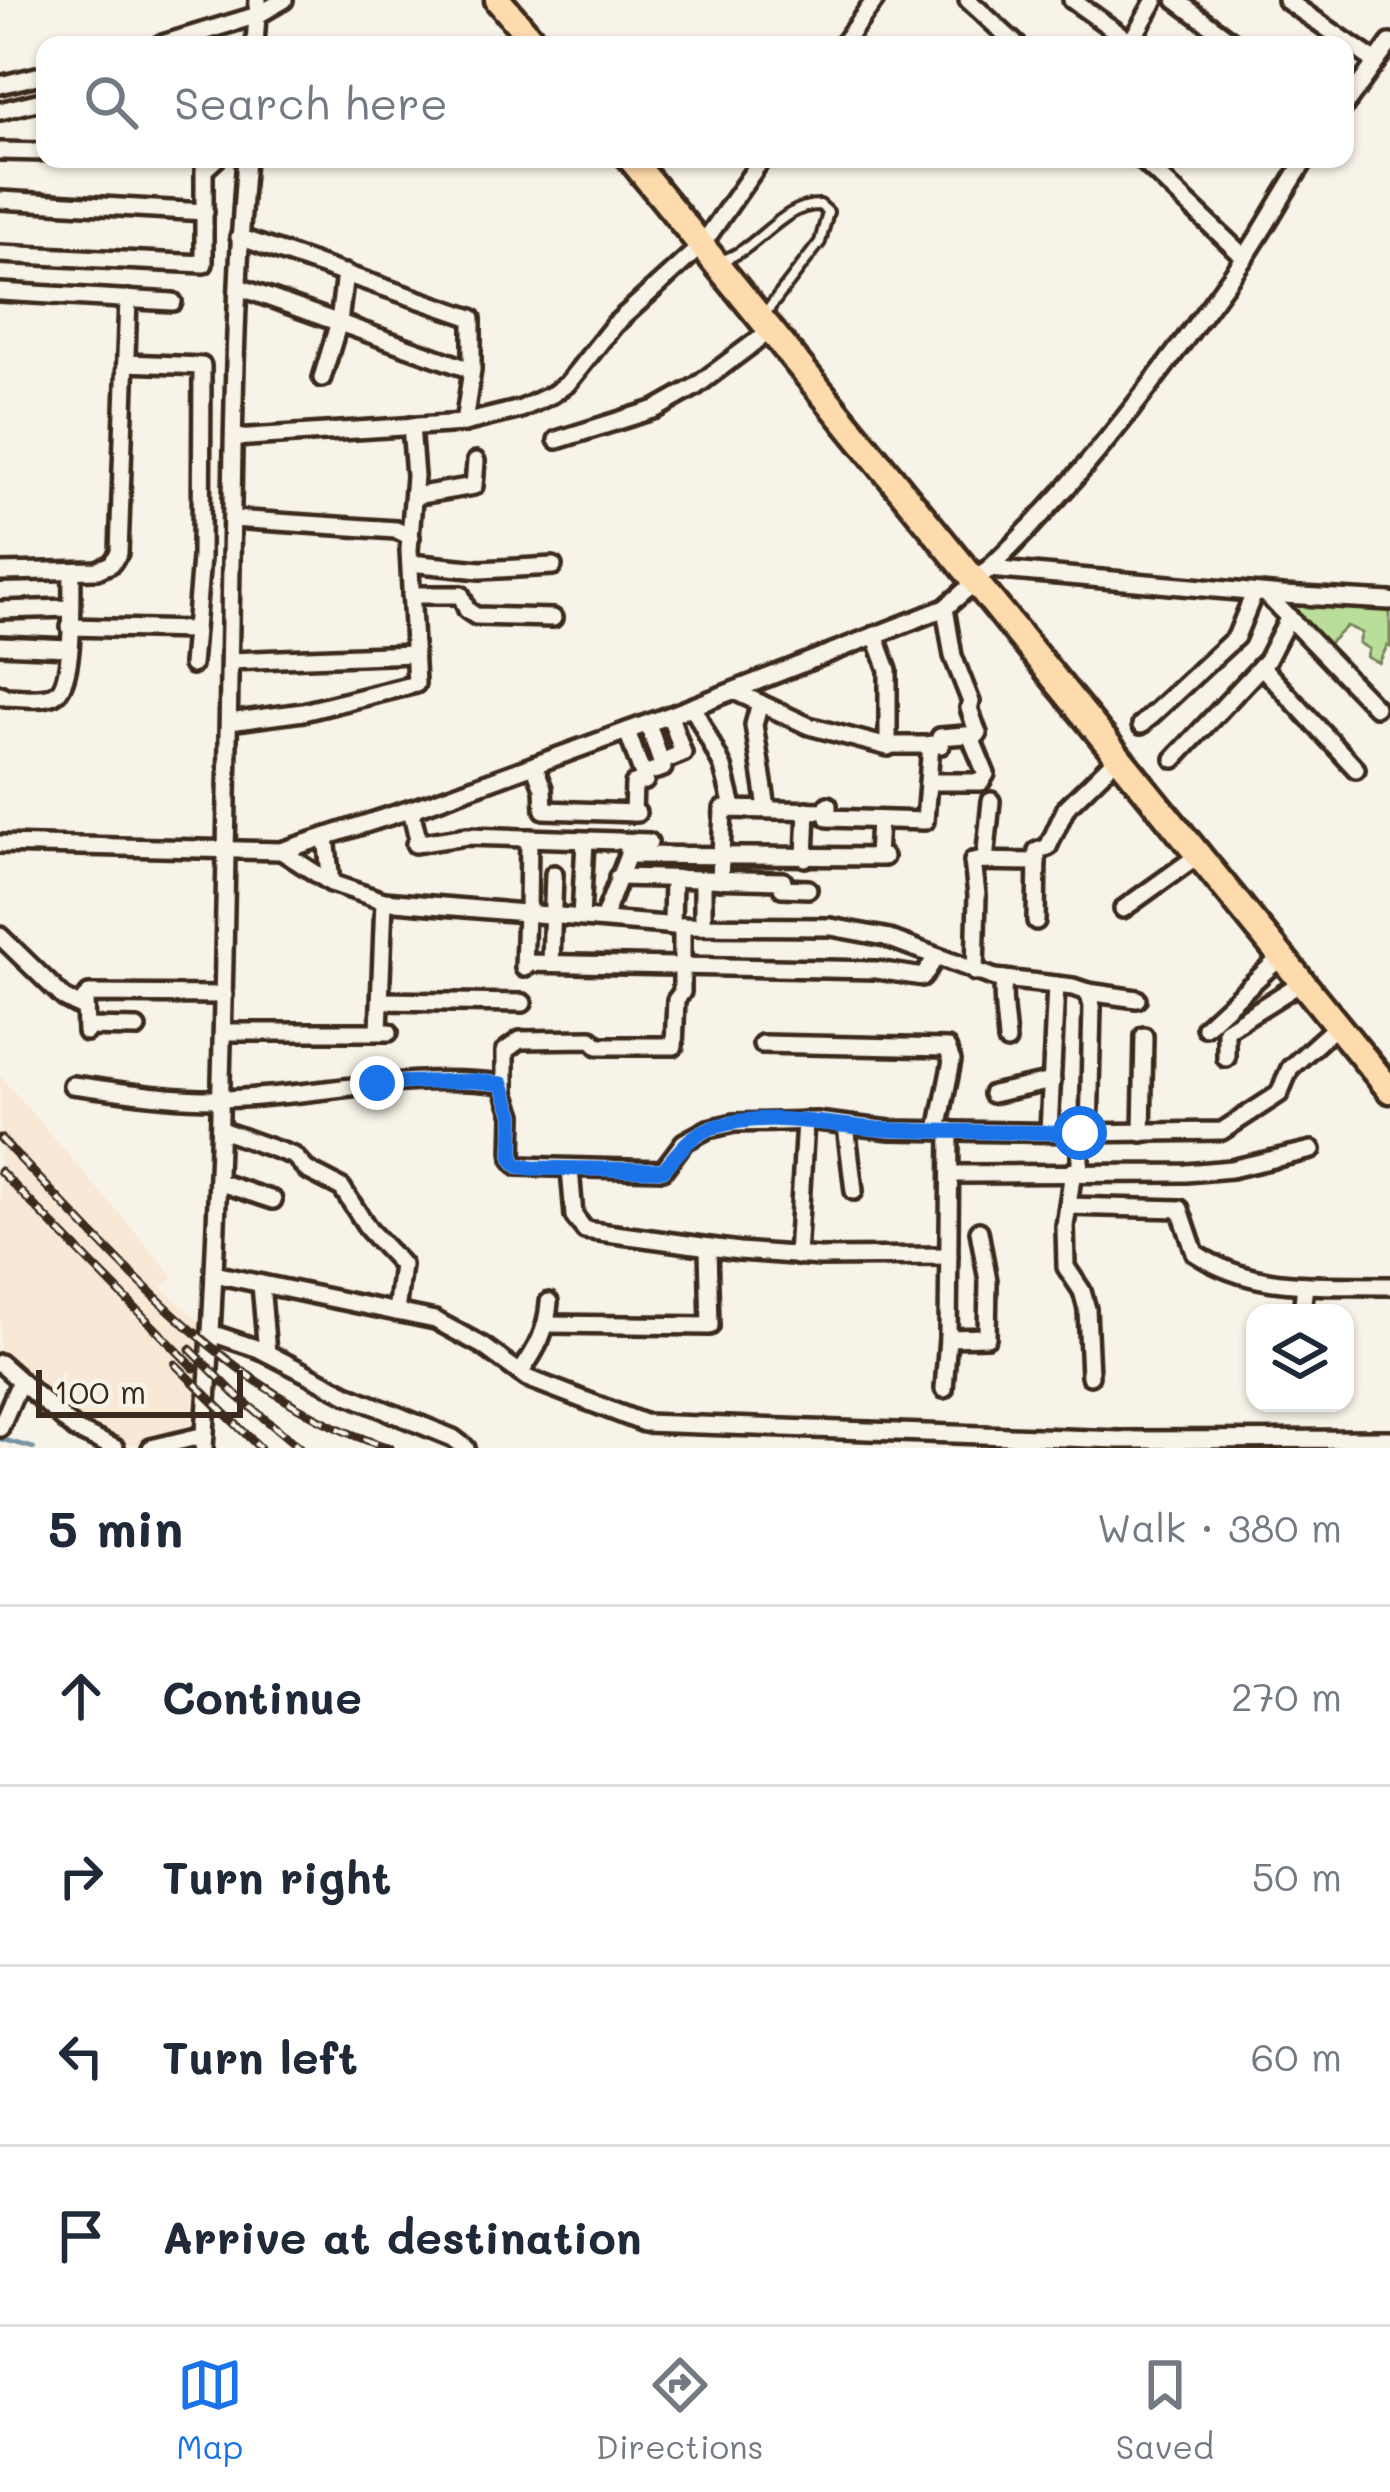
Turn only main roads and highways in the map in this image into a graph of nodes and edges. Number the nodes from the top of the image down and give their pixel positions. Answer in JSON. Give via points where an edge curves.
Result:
{"nodes":[{"id":1,"x":498,"y":0,"type":"edge"},
{"id":2,"x":528,"y":36,"type":"edge"},
{"id":3,"x":638,"y":168,"type":"edge"},
{"id":4,"x":1390,"y":1090,"type":"edge"}],
"edges":[{"from":1,"to":2,"type":"main road"},
{"from":3,"to":4,"type":"main road","via":[[983,574]]}]}
